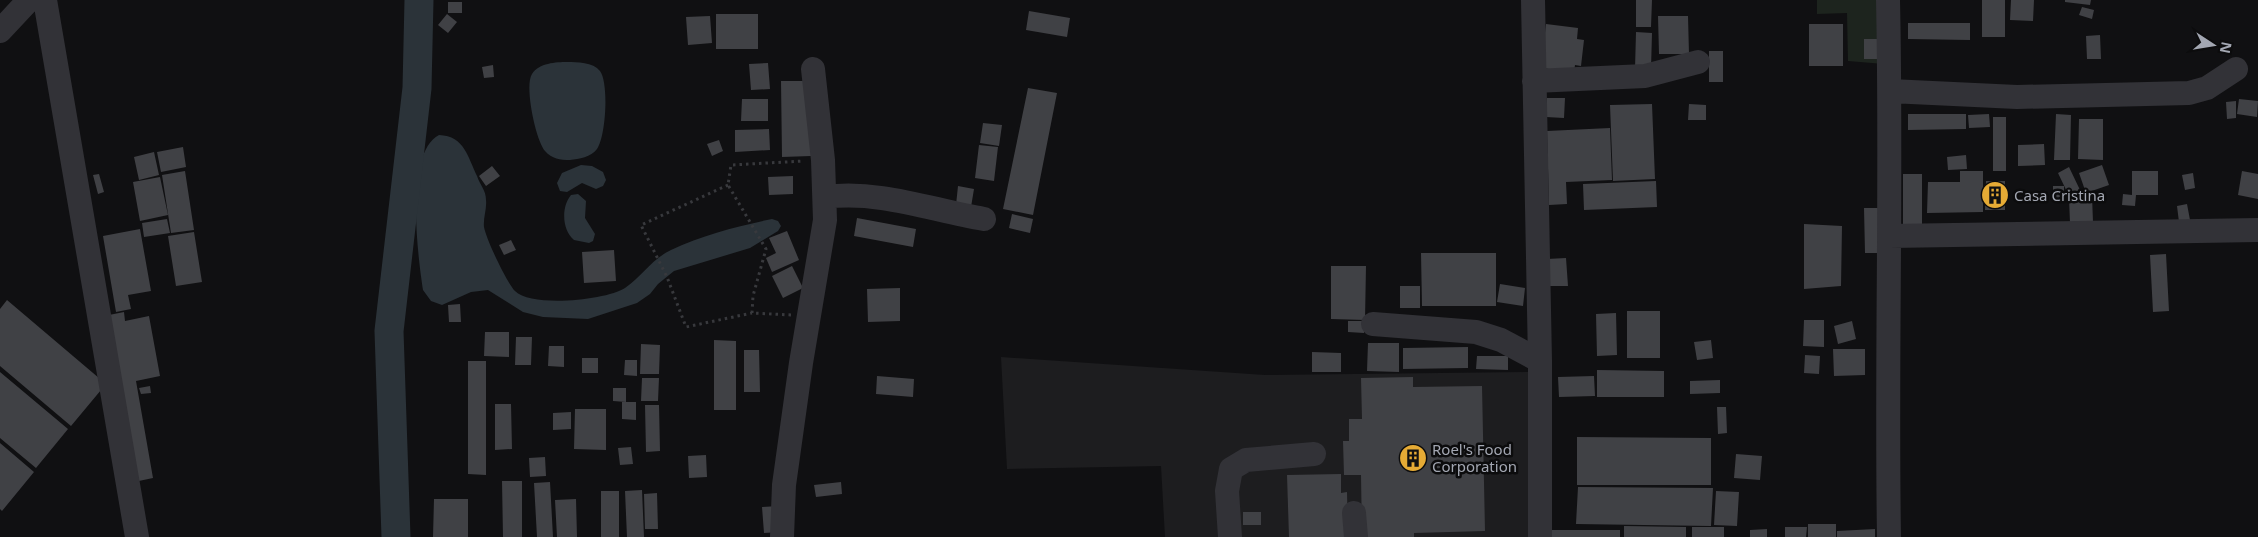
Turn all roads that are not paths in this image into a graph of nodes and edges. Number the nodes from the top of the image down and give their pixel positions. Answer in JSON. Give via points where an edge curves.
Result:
{"nodes":[{"id":1,"x":29,"y":0,"type":"edge"},
{"id":2,"x":45,"y":0,"type":"edge"},
{"id":3,"x":1533,"y":0,"type":"edge"},
{"id":4,"x":1888,"y":0,"type":"edge"},
{"id":5,"x":0,"y":31,"type":"edge"},
{"id":6,"x":1698,"y":62,"type":"dead end"},
{"id":7,"x":813,"y":69,"type":"dead end"},
{"id":8,"x":2236,"y":69,"type":"dead end"},
{"id":9,"x":1534,"y":80,"type":"junction"},
{"id":10,"x":1890,"y":91,"type":"junction"},
{"id":11,"x":825,"y":197,"type":"junction"},
{"id":12,"x":984,"y":219,"type":"dead end"},
{"id":13,"x":2258,"y":230,"type":"edge"},
{"id":14,"x":1890,"y":236,"type":"junction"},
{"id":15,"x":1373,"y":324,"type":"dead end"},
{"id":16,"x":1540,"y":361,"type":"junction"},
{"id":17,"x":1314,"y":454,"type":"dead end"},
{"id":18,"x":1354,"y":513,"type":"dead end"},
{"id":19,"x":137,"y":537,"type":"edge"},
{"id":20,"x":782,"y":537,"type":"edge"},
{"id":21,"x":1230,"y":537,"type":"edge"},
{"id":22,"x":1356,"y":537,"type":"edge"},
{"id":23,"x":1540,"y":537,"type":"edge"},
{"id":24,"x":1889,"y":537,"type":"edge"}],
"edges":[{"from":1,"to":5,"type":"street"},
{"from":2,"to":19,"type":"street"},
{"from":3,"to":9,"type":"street"},
{"from":4,"to":10,"type":"street"},
{"from":6,"to":9,"type":"street","via":[[1645,76]]},
{"from":7,"to":11,"type":"street"},
{"from":8,"to":10,"type":"street","via":[[2207,88],[2189,93],[2017,97]]},
{"from":9,"to":16,"type":"street"},
{"from":10,"to":14,"type":"street"},
{"from":11,"to":12,"type":"street","via":[[843,194],[888,197]]},
{"from":11,"to":20,"type":"street","via":[[826,220],[784,485]]},
{"from":13,"to":14,"type":"street"},
{"from":14,"to":24,"type":"street"},
{"from":15,"to":16,"type":"street","via":[[1476,332],[1502,340]]},
{"from":16,"to":23,"type":"street"},
{"from":17,"to":21,"type":"street","via":[[1246,460],[1231,469],[1227,491]]},
{"from":18,"to":22,"type":"street"}]}
